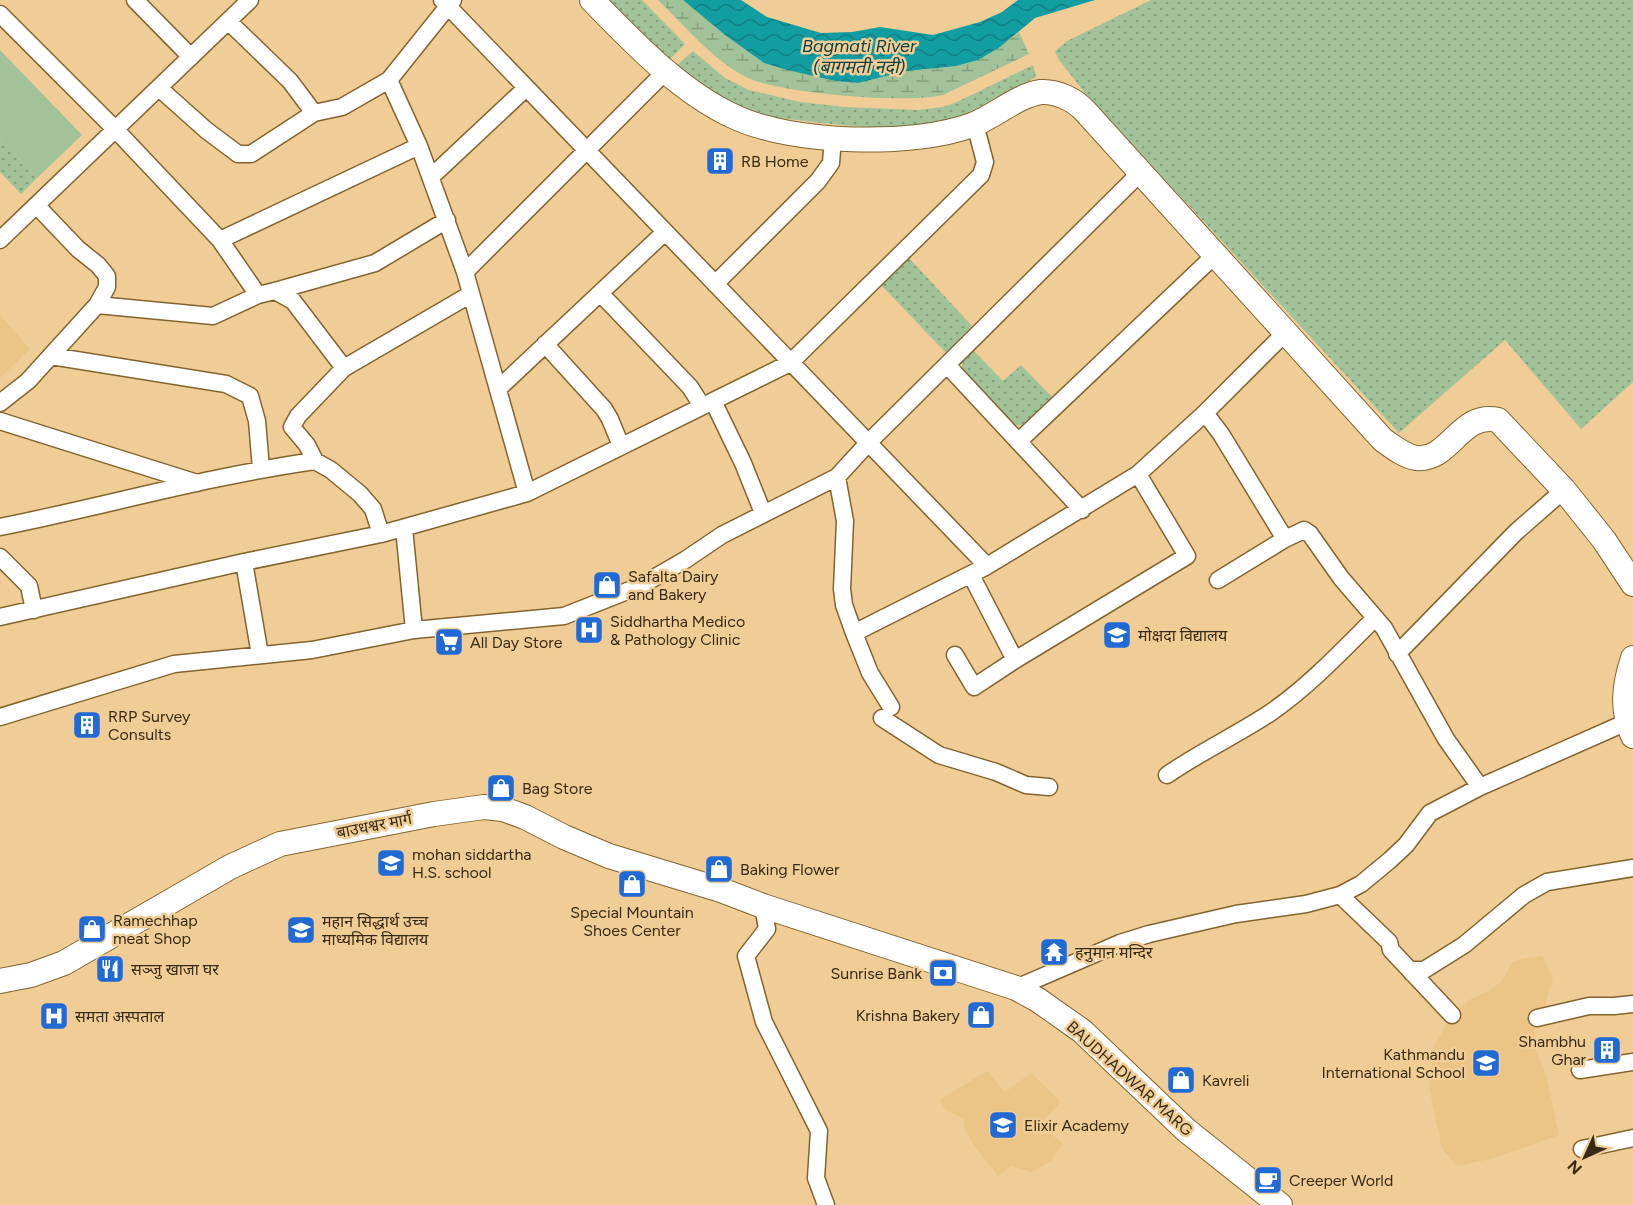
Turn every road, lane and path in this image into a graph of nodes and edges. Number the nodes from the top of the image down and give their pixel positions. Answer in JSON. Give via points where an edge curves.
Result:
{"nodes":[{"id":1,"x":135,"y":0,"type":"edge"},
{"id":2,"x":250,"y":0,"type":"edge"},
{"id":3,"x":592,"y":0,"type":"edge"},
{"id":4,"x":448,"y":2,"type":"edge"},
{"id":5,"x":0,"y":14,"type":"edge"},
{"id":6,"x":229,"y":22,"type":"junction"},
{"id":7,"x":191,"y":57,"type":"junction"},
{"id":8,"x":666,"y":71,"type":"junction"},
{"id":9,"x":389,"y":80,"type":"junction"},
{"id":10,"x":159,"y":88,"type":"junction"},
{"id":11,"x":526,"y":88,"type":"junction"},
{"id":12,"x":314,"y":113,"type":"junction"},
{"id":13,"x":975,"y":124,"type":"junction"},
{"id":14,"x":115,"y":129,"type":"junction"},
{"id":15,"x":833,"y":137,"type":"junction"},
{"id":16,"x":419,"y":146,"type":"junction"},
{"id":17,"x":586,"y":150,"type":"junction"},
{"id":18,"x":1140,"y":173,"type":"junction"},
{"id":19,"x":431,"y":177,"type":"junction"},
{"id":20,"x":37,"y":206,"type":"junction"},
{"id":21,"x":447,"y":220,"type":"junction"},
{"id":22,"x":665,"y":232,"type":"junction"},
{"id":23,"x":0,"y":240,"type":"edge"},
{"id":24,"x":220,"y":240,"type":"junction"},
{"id":25,"x":1215,"y":255,"type":"junction"},
{"id":26,"x":465,"y":272,"type":"junction"},
{"id":27,"x":715,"y":284,"type":"junction"},
{"id":28,"x":275,"y":291,"type":"junction"},
{"id":29,"x":600,"y":293,"type":"junction"},
{"id":30,"x":471,"y":294,"type":"junction"},
{"id":31,"x":258,"y":295,"type":"junction"},
{"id":32,"x":97,"y":305,"type":"junction"},
{"id":33,"x":1285,"y":333,"type":"junction"},
{"id":34,"x":545,"y":344,"type":"junction"},
{"id":35,"x":51,"y":356,"type":"junction"},
{"id":36,"x":790,"y":363,"type":"junction"},
{"id":37,"x":947,"y":365,"type":"junction"},
{"id":38,"x":344,"y":368,"type":"junction"},
{"id":39,"x":498,"y":389,"type":"junction"},
{"id":40,"x":0,"y":403,"type":"edge"},
{"id":41,"x":707,"y":403,"type":"junction"},
{"id":42,"x":1205,"y":413,"type":"junction"},
{"id":43,"x":0,"y":421,"type":"edge"},
{"id":44,"x":1019,"y":441,"type":"junction"},
{"id":45,"x":869,"y":442,"type":"junction"},
{"id":46,"x":621,"y":446,"type":"junction"},
{"id":47,"x":315,"y":461,"type":"junction"},
{"id":48,"x":261,"y":469,"type":"junction"},
{"id":49,"x":1138,"y":474,"type":"junction"},
{"id":50,"x":837,"y":477,"type":"junction"},
{"id":51,"x":197,"y":483,"type":"junction"},
{"id":52,"x":1564,"y":490,"type":"junction"},
{"id":53,"x":527,"y":494,"type":"junction"},
{"id":54,"x":1082,"y":510,"type":"junction"},
{"id":55,"x":763,"y":513,"type":"junction"},
{"id":56,"x":0,"y":527,"type":"edge"},
{"id":57,"x":404,"y":528,"type":"junction"},
{"id":58,"x":381,"y":534,"type":"junction"},
{"id":59,"x":1285,"y":538,"type":"junction"},
{"id":60,"x":0,"y":557,"type":"edge"},
{"id":61,"x":243,"y":562,"type":"junction"},
{"id":62,"x":987,"y":566,"type":"junction"},
{"id":63,"x":971,"y":575,"type":"junction"},
{"id":64,"x":1218,"y":580,"type":"dead end"},
{"id":65,"x":1633,"y":584,"type":"edge"},
{"id":66,"x":34,"y":610,"type":"junction"},
{"id":67,"x":0,"y":617,"type":"edge"},
{"id":68,"x":1375,"y":618,"type":"junction"},
{"id":69,"x":414,"y":630,"type":"junction"},
{"id":70,"x":854,"y":633,"type":"junction"},
{"id":71,"x":1396,"y":654,"type":"junction"},
{"id":72,"x":260,"y":655,"type":"junction"},
{"id":73,"x":955,"y":655,"type":"dead end"},
{"id":74,"x":1633,"y":658,"type":"edge"},
{"id":75,"x":1015,"y":660,"type":"junction"},
{"id":76,"x":0,"y":717,"type":"edge"},
{"id":77,"x":1630,"y":729,"type":"edge"},
{"id":78,"x":1167,"y":775,"type":"dead end"},
{"id":79,"x":1049,"y":787,"type":"dead end"},
{"id":80,"x":1480,"y":787,"type":"junction"},
{"id":81,"x":1633,"y":868,"type":"edge"},
{"id":82,"x":1340,"y":895,"type":"junction"},
{"id":83,"x":763,"y":906,"type":"junction"},
{"id":84,"x":1412,"y":973,"type":"junction"},
{"id":85,"x":0,"y":981,"type":"edge"},
{"id":86,"x":1016,"y":988,"type":"junction"},
{"id":87,"x":1633,"y":1004,"type":"edge"},
{"id":88,"x":1452,"y":1015,"type":"dead end"},
{"id":89,"x":1537,"y":1018,"type":"dead end"},
{"id":90,"x":1633,"y":1062,"type":"edge"},
{"id":91,"x":1580,"y":1070,"type":"dead end"},
{"id":92,"x":1633,"y":1138,"type":"edge"},
{"id":93,"x":1582,"y":1149,"type":"dead end"},
{"id":94,"x":826,"y":1205,"type":"edge"},
{"id":95,"x":1280,"y":1205,"type":"edge"}],
"edges":[{"from":1,"to":7,"type":"street"},
{"from":2,"to":6,"type":"street"},
{"from":3,"to":8,"type":"main road"},
{"from":4,"to":9,"type":"street"},
{"from":4,"to":11,"type":"street"},
{"from":5,"to":14,"type":"street"},
{"from":6,"to":7,"type":"street"},
{"from":6,"to":12,"type":"street","via":[[290,81]]},
{"from":7,"to":10,"type":"street"},
{"from":8,"to":15,"type":"main road","via":[[736,118],[800,134]]},
{"from":8,"to":17,"type":"street"},
{"from":9,"to":12,"type":"street","via":[[342,107]]},
{"from":9,"to":16,"type":"street"},
{"from":10,"to":12,"type":"street","via":[[206,130],[243,155],[251,154]]},
{"from":10,"to":14,"type":"street"},
{"from":11,"to":17,"type":"street"},
{"from":11,"to":19,"type":"street"},
{"from":13,"to":15,"type":"main road","via":[[933,136],[867,140]]},
{"from":13,"to":18,"type":"main road","via":[[1031,94],[1062,96],[1080,105]]},
{"from":13,"to":36,"type":"street","via":[[985,162],[981,175]]},
{"from":14,"to":20,"type":"street"},
{"from":14,"to":24,"type":"street"},
{"from":15,"to":27,"type":"street","via":[[831,163],[818,181]]},
{"from":16,"to":19,"type":"street"},
{"from":16,"to":24,"type":"street"},
{"from":17,"to":22,"type":"street"},
{"from":17,"to":26,"type":"street"},
{"from":18,"to":25,"type":"main road"},
{"from":18,"to":37,"type":"street"},
{"from":19,"to":21,"type":"street"},
{"from":20,"to":23,"type":"street"},
{"from":20,"to":32,"type":"street","via":[[107,276],[107,287]]},
{"from":21,"to":26,"type":"street"},
{"from":21,"to":28,"type":"street","via":[[375,263]]},
{"from":22,"to":27,"type":"street"},
{"from":22,"to":29,"type":"street"},
{"from":24,"to":31,"type":"street"},
{"from":25,"to":33,"type":"main road"},
{"from":25,"to":44,"type":"street"},
{"from":26,"to":30,"type":"street"},
{"from":27,"to":36,"type":"street"},
{"from":28,"to":31,"type":"street"},
{"from":28,"to":38,"type":"street","via":[[293,301]]},
{"from":29,"to":34,"type":"street"},
{"from":29,"to":41,"type":"street"},
{"from":30,"to":38,"type":"street"},
{"from":30,"to":39,"type":"street"},
{"from":31,"to":32,"type":"street","via":[[213,316]]},
{"from":32,"to":35,"type":"street"},
{"from":33,"to":42,"type":"street"},
{"from":33,"to":52,"type":"main road","via":[[1383,440],[1401,452],[1426,457],[1477,420],[1491,418],[1506,426]]},
{"from":34,"to":39,"type":"street"},
{"from":34,"to":46,"type":"street","via":[[604,409]]},
{"from":35,"to":40,"type":"street"},
{"from":35,"to":48,"type":"street","via":[[183,375],[226,384],[250,396],[257,421]]},
{"from":36,"to":41,"type":"street"},
{"from":36,"to":45,"type":"street"},
{"from":37,"to":44,"type":"street"},
{"from":37,"to":45,"type":"street"},
{"from":38,"to":47,"type":"street","via":[[292,427]]},
{"from":39,"to":53,"type":"street"},
{"from":41,"to":46,"type":"street"},
{"from":41,"to":55,"type":"street","via":[[743,463]]},
{"from":42,"to":49,"type":"street"},
{"from":42,"to":59,"type":"street"},
{"from":43,"to":51,"type":"street"},
{"from":44,"to":54,"type":"street"},
{"from":45,"to":50,"type":"street"},
{"from":45,"to":62,"type":"street"},
{"from":46,"to":53,"type":"street"},
{"from":47,"to":48,"type":"street"},
{"from":47,"to":58,"type":"street","via":[[360,494],[373,509]]},
{"from":48,"to":51,"type":"street"},
{"from":49,"to":54,"type":"street"},
{"from":49,"to":75,"type":"street","via":[[1187,556]]},
{"from":50,"to":55,"type":"street"},
{"from":50,"to":70,"type":"street","via":[[845,521],[842,589]]},
{"from":51,"to":56,"type":"street"},
{"from":52,"to":65,"type":"main road"},
{"from":52,"to":71,"type":"street","via":[[1516,532]]},
{"from":53,"to":57,"type":"street"},
{"from":54,"to":62,"type":"street"},
{"from":55,"to":69,"type":"street","via":[[640,586],[564,616]]},
{"from":57,"to":58,"type":"street"},
{"from":57,"to":69,"type":"street"},
{"from":58,"to":61,"type":"street"},
{"from":59,"to":64,"type":"street"},
{"from":59,"to":68,"type":"street","via":[[1304,530],[1310,534]]},
{"from":60,"to":66,"type":"street","via":[[29,586]]},
{"from":61,"to":66,"type":"street"},
{"from":61,"to":72,"type":"street"},
{"from":62,"to":63,"type":"street"},
{"from":63,"to":70,"type":"street"},
{"from":63,"to":75,"type":"street"},
{"from":66,"to":67,"type":"street"},
{"from":68,"to":71,"type":"street"},
{"from":68,"to":78,"type":"street","via":[[1315,678],[1269,714]]},
{"from":69,"to":72,"type":"street","via":[[312,650]]},
{"from":70,"to":79,"type":"street","via":[[886,713],[939,755],[1026,785]]},
{"from":71,"to":80,"type":"street","via":[[1446,739]]},
{"from":72,"to":76,"type":"street","via":[[174,664]]},
{"from":73,"to":75,"type":"street","via":[[974,687]]},
{"from":74,"to":77,"type":"main road","via":[[1624,703]]},
{"from":77,"to":80,"type":"street"},
{"from":80,"to":82,"type":"street","via":[[1430,813],[1390,860],[1361,884]]},
{"from":81,"to":84,"type":"street","via":[[1547,882],[1524,895],[1464,945],[1424,970]]},
{"from":82,"to":84,"type":"street","via":[[1389,942],[1391,950]]},
{"from":82,"to":86,"type":"street","via":[[1149,934]]},
{"from":83,"to":85,"type":"main road","name":"बाउधश्वर मार्ग","via":[[609,856],[503,809],[484,807],[434,813],[280,844],[230,867],[64,963]]},
{"from":83,"to":86,"type":"main road","name":"BAUDHADWAR MARG"},
{"from":83,"to":94,"type":"street","via":[[767,929],[746,956],[764,1022],[819,1131],[816,1178]]},
{"from":84,"to":88,"type":"street"},
{"from":86,"to":95,"type":"main road","name":"BAUDHADWAR MARG","via":[[1082,1031],[1186,1130]]},
{"from":87,"to":89,"type":"street","via":[[1589,1006]]},
{"from":90,"to":91,"type":"street"},
{"from":92,"to":93,"type":"street"}]}
